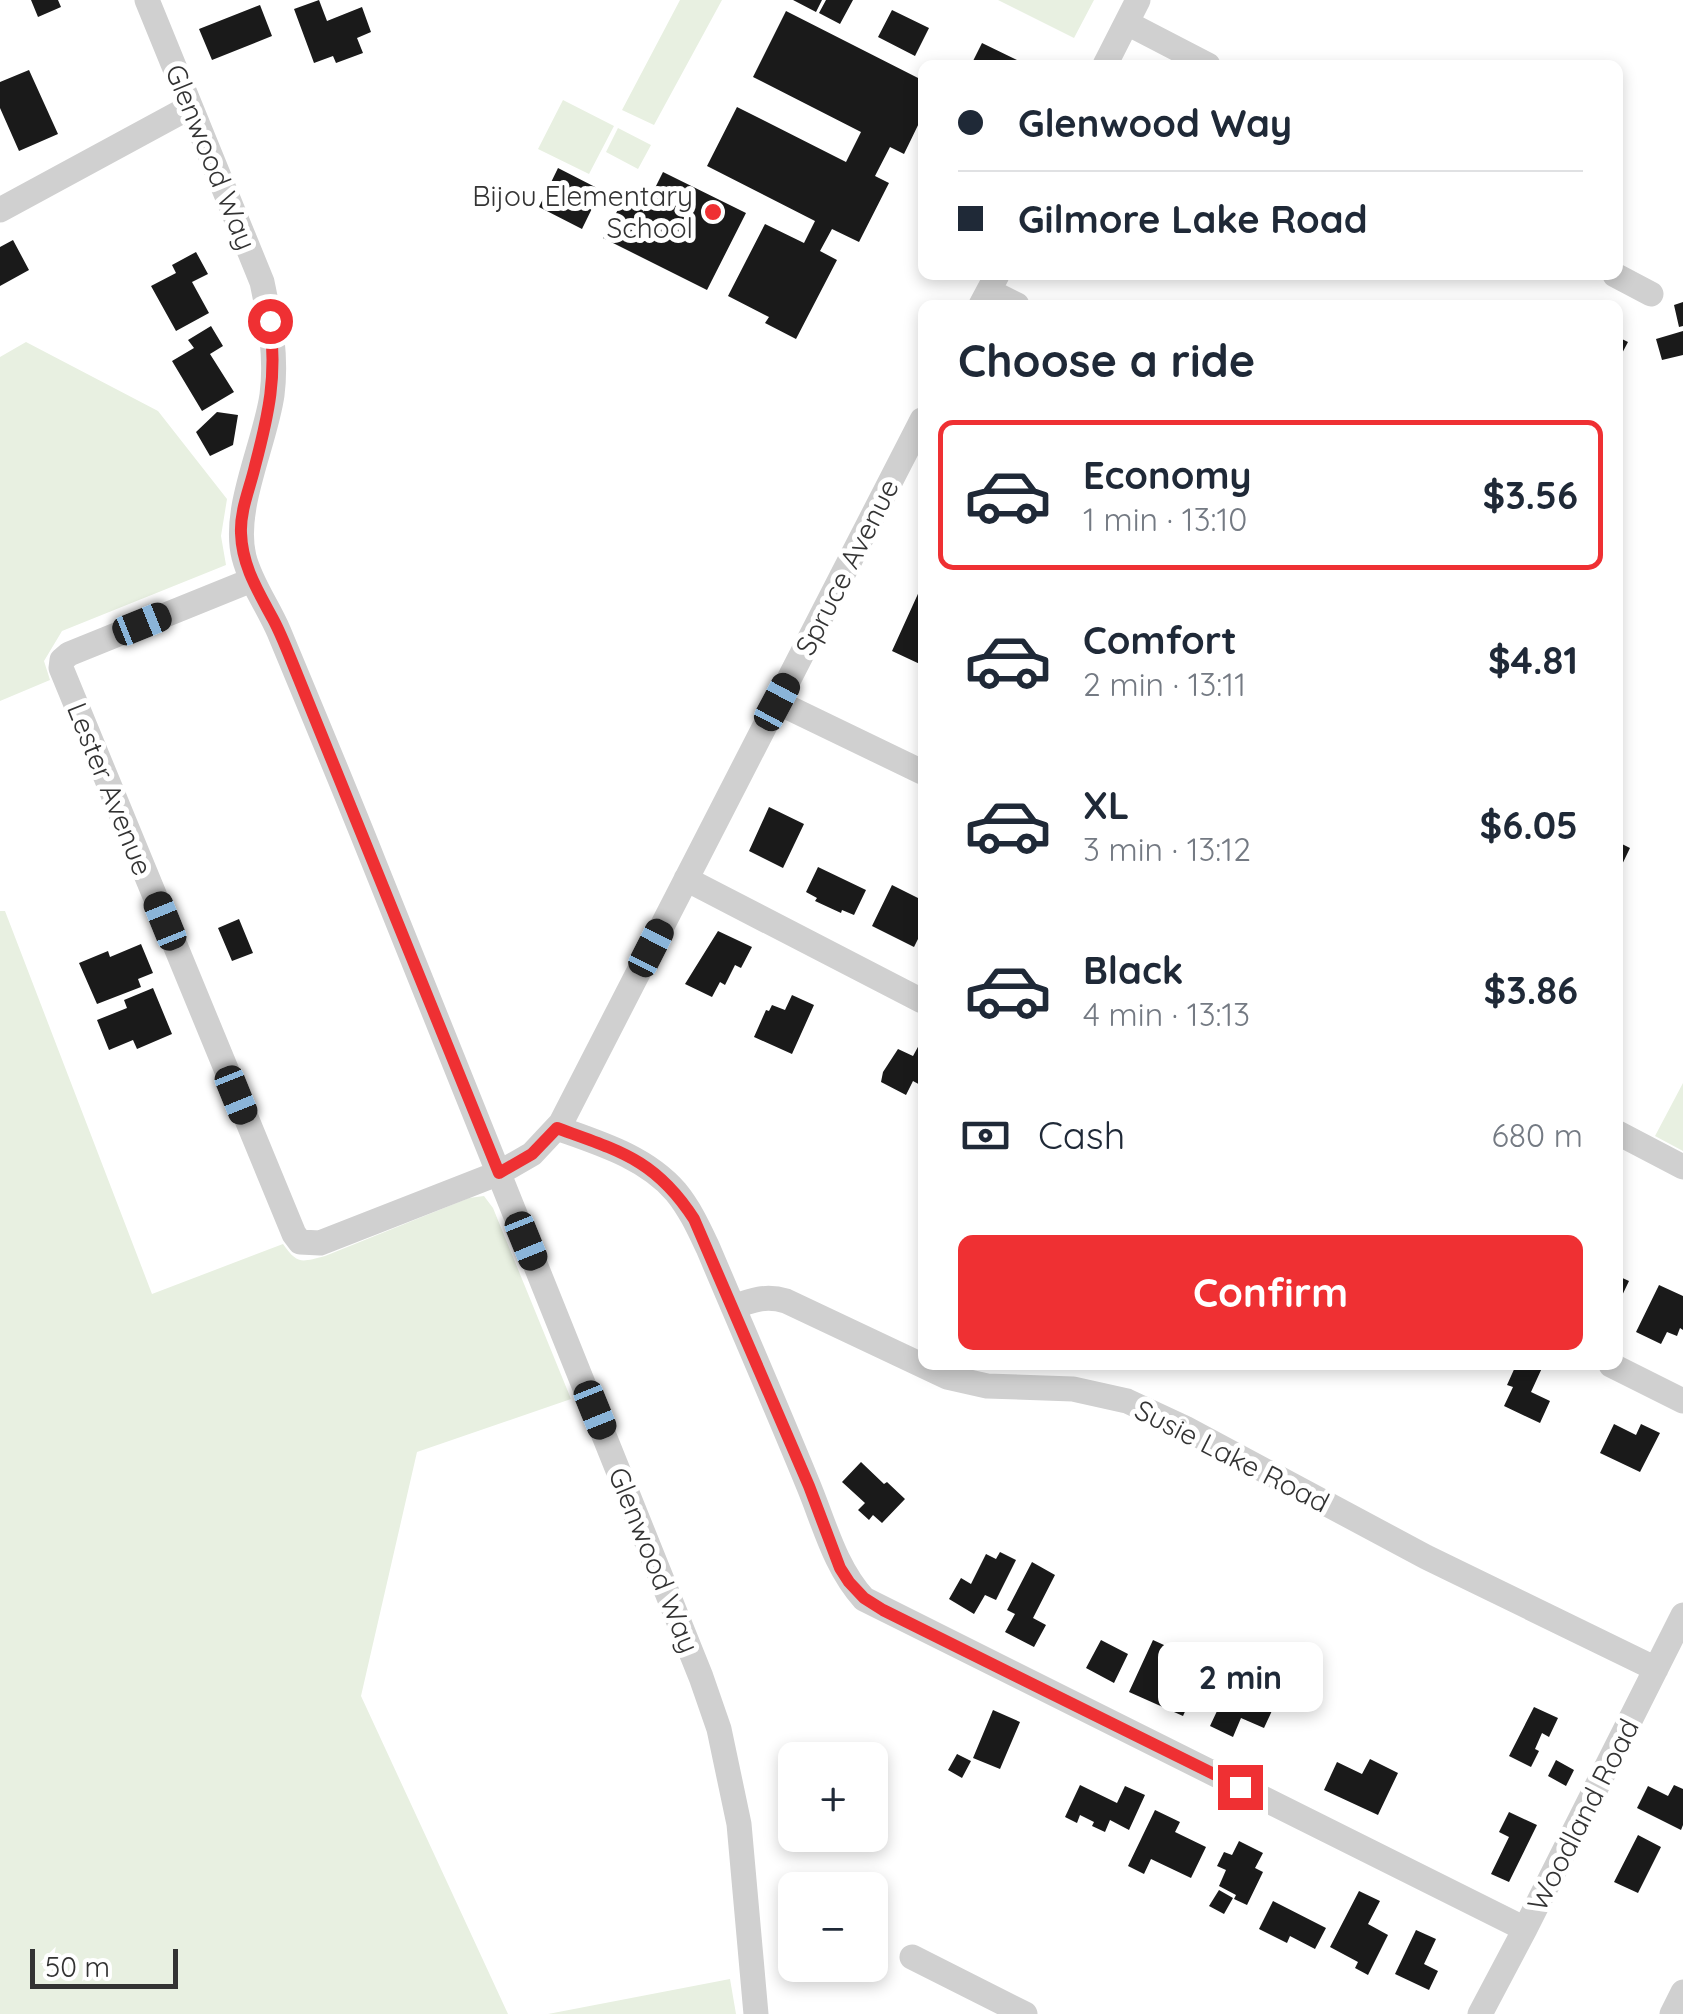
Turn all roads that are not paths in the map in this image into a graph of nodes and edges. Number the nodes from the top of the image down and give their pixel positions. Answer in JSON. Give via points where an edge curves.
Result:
{"nodes":[{"id":1,"x":148,"y":0,"type":"edge"},
{"id":2,"x":1133,"y":12,"type":"edge"},
{"id":3,"x":1108,"y":60,"type":"edge"},
{"id":4,"x":1201,"y":60,"type":"edge"},
{"id":5,"x":190,"y":107,"type":"junction"},
{"id":6,"x":0,"y":210,"type":"edge"},
{"id":7,"x":1623,"y":280,"type":"edge"},
{"id":8,"x":1652,"y":294,"type":"dead end"},
{"id":9,"x":918,"y":428,"type":"edge"},
{"id":10,"x":252,"y":580,"type":"junction"},
{"id":11,"x":777,"y":702,"type":"junction"},
{"id":12,"x":918,"y":770,"type":"edge"},
{"id":13,"x":686,"y":879,"type":"junction"},
{"id":14,"x":918,"y":999,"type":"edge"},
{"id":15,"x":557,"y":1128,"type":"junction"},
{"id":16,"x":1623,"y":1136,"type":"edge"},
{"id":17,"x":1683,"y":1167,"type":"edge"},
{"id":18,"x":499,"y":1173,"type":"junction"},
{"id":19,"x":308,"y":1244,"type":"joint"},
{"id":20,"x":733,"y":1308,"type":"junction"},
{"id":21,"x":918,"y":1363,"type":"edge"},
{"id":22,"x":932,"y":1370,"type":"edge"},
{"id":23,"x":1621,"y":1370,"type":"edge"},
{"id":24,"x":1683,"y":1401,"type":"edge"},
{"id":25,"x":1683,"y":1615,"type":"edge"},
{"id":26,"x":1656,"y":1669,"type":"junction"},
{"id":27,"x":1526,"y":1929,"type":"junction"},
{"id":28,"x":912,"y":1957,"type":"dead end"},
{"id":29,"x":1683,"y":1992,"type":"edge"},
{"id":30,"x":756,"y":2014,"type":"edge"},
{"id":31,"x":1025,"y":2014,"type":"edge"},
{"id":32,"x":1480,"y":2014,"type":"edge"},
{"id":33,"x":1672,"y":2014,"type":"edge"}],
"edges":[{"from":1,"to":5,"type":"street","name":"Glenwood Way"},
{"from":2,"to":3,"type":"street"},
{"from":2,"to":4,"type":"street"},
{"from":5,"to":6,"type":"street"},
{"from":5,"to":10,"type":"street","name":"Glenwood Way","via":[[262,282],[270,321],[272,393],[240,530]]},
{"from":7,"to":8,"type":"street"},
{"from":9,"to":11,"type":"street","name":"Spruce Avenue"},
{"from":10,"to":18,"type":"street","name":"Glenwood Way","via":[[286,648]]},
{"from":10,"to":19,"type":"street","name":"Lester Avenue","via":[[69,654],[61,668],[294,1234]]},
{"from":11,"to":12,"type":"street"},
{"from":11,"to":13,"type":"street","name":"Spruce Avenue"},
{"from":13,"to":14,"type":"street"},
{"from":13,"to":15,"type":"street","name":"Spruce Avenue"},
{"from":15,"to":18,"type":"street","name":"Spruce Avenue","via":[[532,1154]]},
{"from":15,"to":20,"type":"street","via":[[613,1148],[661,1176],[694,1219]]},
{"from":16,"to":17,"type":"street"},
{"from":18,"to":19,"type":"street","name":"Spruce Avenue"},
{"from":18,"to":30,"type":"street","name":"Glenwood Way","via":[[719,1729],[739,1824]]},
{"from":20,"to":21,"type":"street","name":"Susie Lake Road","via":[[757,1298],[786,1300]]},
{"from":20,"to":27,"type":"street","via":[[840,1568],[864,1598]]},
{"from":22,"to":26,"type":"street","name":"Susie Lake Road","via":[[987,1386],[1073,1389],[1127,1401]]},
{"from":23,"to":24,"type":"street"},
{"from":25,"to":26,"type":"street","name":"Woodland Road"},
{"from":26,"to":27,"type":"street","name":"Woodland Road"},
{"from":27,"to":32,"type":"street","name":"Woodland Road"},
{"from":28,"to":31,"type":"street"},
{"from":29,"to":33,"type":"street"}]}
